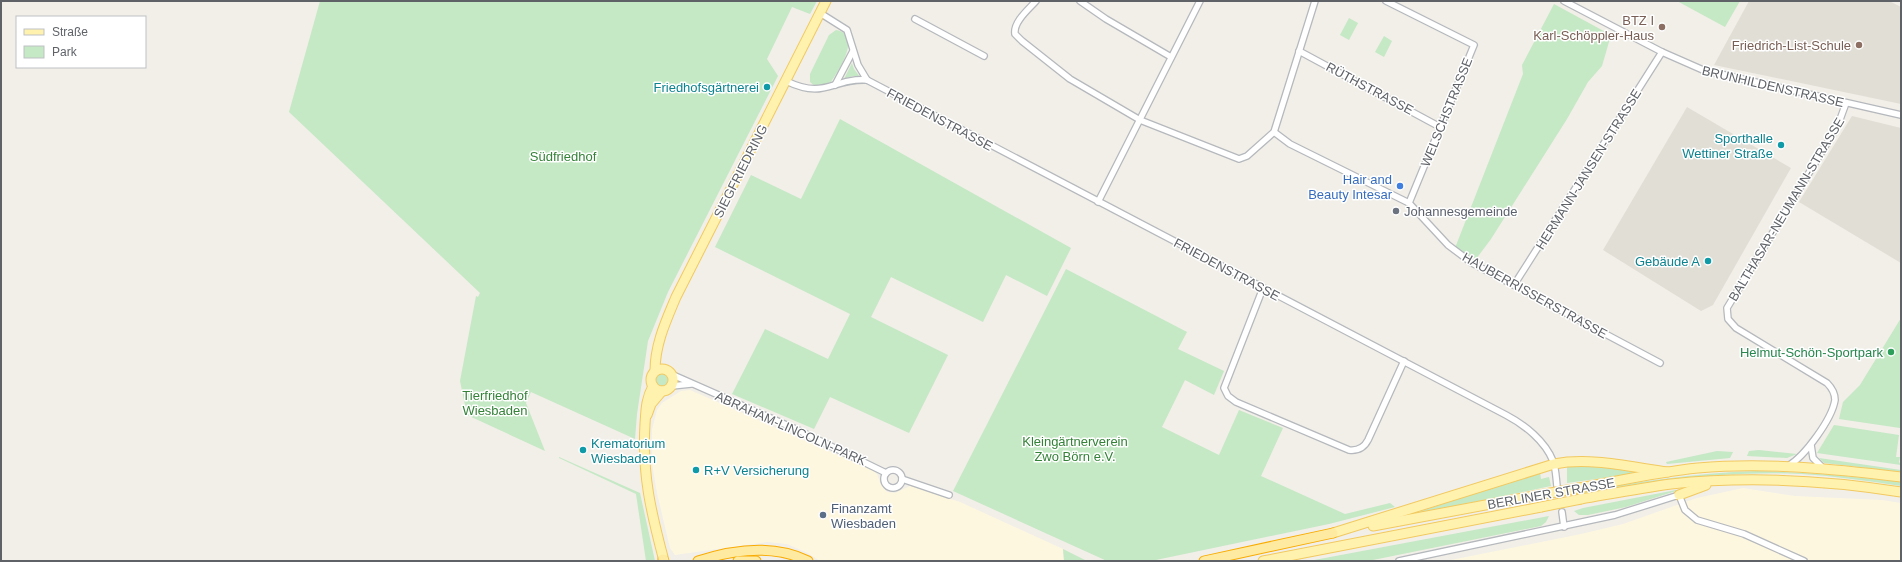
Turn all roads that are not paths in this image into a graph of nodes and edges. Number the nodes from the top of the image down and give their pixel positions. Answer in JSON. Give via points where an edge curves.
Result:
{"nodes":[{"id":1,"x":826,"y":1,"type":"edge"},
{"id":2,"x":1036,"y":1,"type":"edge"},
{"id":3,"x":1080,"y":1,"type":"edge"},
{"id":4,"x":1200,"y":1,"type":"edge"},
{"id":5,"x":1315,"y":1,"type":"edge"},
{"id":6,"x":1386,"y":1,"type":"edge"},
{"id":7,"x":1564,"y":1,"type":"edge"},
{"id":8,"x":820,"y":13,"type":"junction"},
{"id":9,"x":915,"y":19,"type":"dead end"},
{"id":10,"x":853,"y":51,"type":"junction"},
{"id":11,"x":1300,"y":51,"type":"junction"},
{"id":12,"x":1662,"y":52,"type":"junction"},
{"id":13,"x":984,"y":56,"type":"dead end"},
{"id":14,"x":1171,"y":57,"type":"junction"},
{"id":15,"x":867,"y":80,"type":"junction"},
{"id":16,"x":786,"y":81,"type":"junction"},
{"id":17,"x":835,"y":85,"type":"junction"},
{"id":18,"x":1846,"y":103,"type":"junction"},
{"id":19,"x":1901,"y":115,"type":"edge"},
{"id":20,"x":1140,"y":120,"type":"junction"},
{"id":21,"x":1440,"y":127,"type":"junction"},
{"id":22,"x":1274,"y":132,"type":"junction"},
{"id":23,"x":1098,"y":202,"type":"junction"},
{"id":24,"x":1409,"y":203,"type":"junction"},
{"id":25,"x":1514,"y":285,"type":"junction"},
{"id":26,"x":1263,"y":288,"type":"junction"},
{"id":27,"x":659,"y":343,"type":"junction"},
{"id":28,"x":1404,"y":361,"type":"junction"},
{"id":29,"x":1660,"y":363,"type":"dead end"},
{"id":30,"x":656,"y":371,"type":"junction"},
{"id":31,"x":669,"y":372,"type":"junction"},
{"id":32,"x":696,"y":385,"type":"junction"},
{"id":33,"x":652,"y":386,"type":"junction"},
{"id":34,"x":672,"y":386,"type":"junction"},
{"id":35,"x":662,"y":391,"type":"junction"},
{"id":36,"x":646,"y":420,"type":"junction"},
{"id":37,"x":1812,"y":445,"type":"junction"},
{"id":38,"x":1554,"y":464,"type":"junction"},
{"id":39,"x":1788,"y":466,"type":"junction"},
{"id":40,"x":1823,"y":468,"type":"junction"},
{"id":41,"x":1668,"y":472,"type":"junction"},
{"id":42,"x":886,"y":473,"type":"junction"},
{"id":43,"x":1901,"y":477,"type":"edge"},
{"id":44,"x":902,"y":479,"type":"junction"},
{"id":45,"x":1724,"y":480,"type":"junction"},
{"id":46,"x":1557,"y":486,"type":"dead end"},
{"id":47,"x":1901,"y":492,"type":"edge"},
{"id":48,"x":949,"y":495,"type":"dead end"},
{"id":49,"x":1679,"y":495,"type":"junction"},
{"id":50,"x":1562,"y":512,"type":"dead end"},
{"id":51,"x":1564,"y":527,"type":"junction"},
{"id":52,"x":1333,"y":533,"type":"junction"},
{"id":53,"x":663,"y":560,"type":"edge"},
{"id":54,"x":698,"y":561,"type":"edge"},
{"id":55,"x":738,"y":561,"type":"edge"},
{"id":56,"x":756,"y":561,"type":"edge"},
{"id":57,"x":808,"y":561,"type":"edge"},
{"id":58,"x":1204,"y":561,"type":"edge"},
{"id":59,"x":1263,"y":561,"type":"edge"},
{"id":60,"x":1399,"y":561,"type":"edge"},
{"id":61,"x":1804,"y":561,"type":"edge"}],
"edges":[{"from":1,"to":8,"type":"main road","name":"SIEGFRIEDRING"},
{"from":2,"to":20,"type":"street","via":[[1017,24],[1015,34],[1070,79]]},
{"from":3,"to":14,"type":"street"},
{"from":4,"to":14,"type":"street"},
{"from":5,"to":11,"type":"street"},
{"from":6,"to":21,"type":"street","name":"WELSCHSTRASSE","via":[[1474,45]]},
{"from":7,"to":12,"type":"street","name":"BRUNHILDENSTRASSE"},
{"from":8,"to":10,"type":"street","via":[[847,30]]},
{"from":8,"to":16,"type":"main road","name":"SIEGFRIEDRING"},
{"from":9,"to":13,"type":"street"},
{"from":10,"to":15,"type":"street"},
{"from":10,"to":17,"type":"street"},
{"from":11,"to":21,"type":"street","name":"RÜTHSTRASSE"},
{"from":11,"to":22,"type":"street"},
{"from":12,"to":18,"type":"street","name":"BRUNHILDENSTRASSE","via":[[1712,73]]},
{"from":12,"to":25,"type":"street","name":"HERMANN-JANSEN-STRASSE"},
{"from":14,"to":20,"type":"street"},
{"from":15,"to":17,"type":"street","via":[[854,80]]},
{"from":15,"to":23,"type":"street","name":"FRIEDENSTRASSE"},
{"from":16,"to":17,"type":"street","via":[[812,90]]},
{"from":16,"to":27,"type":"main road","name":"SIEGFRIEDRING","via":[[676,297]]},
{"from":18,"to":19,"type":"street","name":"BRUNHILDENSTRASSE"},
{"from":18,"to":37,"type":"street","name":"BALTHASAR-NEUMANN-STRASSE","via":[[1838,125],[1730,302],[1727,311],[1730,322],[1736,328],[1827,383],[1834,391],[1835,400]]},
{"from":20,"to":22,"type":"street","via":[[1239,159],[1247,156]]},
{"from":20,"to":23,"type":"street"},
{"from":21,"to":24,"type":"street","name":"WELSCHSTRASSE"},
{"from":22,"to":24,"type":"street","name":"HAUBERRISSERSTRASSE","via":[[1290,144]]},
{"from":23,"to":26,"type":"street","name":"FRIEDENSTRASSE"},
{"from":24,"to":25,"type":"street","name":"HAUBERRISSERSTRASSE","via":[[1456,252]]},
{"from":25,"to":29,"type":"street","name":"HAUBERRISSERSTRASSE"},
{"from":26,"to":28,"type":"street","name":"FRIEDENSTRASSE"},
{"from":26,"to":28,"type":"street","via":[[1224,388],[1228,396],[1236,402],[1354,451],[1363,448],[1368,440]]},
{"from":27,"to":30,"type":"main road","name":"SIEGFRIEDRING","via":[[655,357]]},
{"from":27,"to":31,"type":"main road","via":[[662,361]]},
{"from":28,"to":38,"type":"street","name":"FRIEDENSTRASSE","via":[[1526,427],[1546,448]]},
{"from":30,"to":31,"type":"main road"},
{"from":30,"to":33,"type":"main road","name":"SIEGFRIEDRING","via":[[651,379]]},
{"from":31,"to":32,"type":"street","name":"ABRAHAM-LINCOLN-PARK"},
{"from":31,"to":34,"type":"main road","via":[[674,381]]},
{"from":32,"to":34,"type":"street","name":"ABRAHAM-LINCOLN-PARK"},
{"from":32,"to":42,"type":"street","name":"ABRAHAM-LINCOLN-PARK"},
{"from":33,"to":35,"type":"main road"},
{"from":33,"to":36,"type":"main road","name":"SIEGFRIEDRING","via":[[646,402]]},
{"from":34,"to":35,"type":"main road","name":"SIEGFRIEDRING"},
{"from":35,"to":36,"type":"main road","name":"SIEGFRIEDRING","via":[[651,404]]},
{"from":36,"to":53,"type":"main road","name":"SIEGFRIEDRING","via":[[646,486]]},
{"from":37,"to":39,"type":"street","name":"BALTHASAR-NEUMANN-STRASSE"},
{"from":37,"to":40,"type":"street","via":[[1812,454]]},
{"from":38,"to":41,"type":"main road","via":[[1587,461]]},
{"from":38,"to":46,"type":"street","name":"FRIEDENSTRASSE"},
{"from":38,"to":52,"type":"main road"},
{"from":39,"to":40,"type":"main road","name":"BERLINER STRASSE"},
{"from":39,"to":41,"type":"main road","name":"BERLINER STRASSE","via":[[1700,468]]},
{"from":40,"to":43,"type":"main road","name":"BERLINER STRASSE"},
{"from":41,"to":52,"type":"main road","name":"BERLINER STRASSE","bridge":true},
{"from":42,"to":44,"type":"street","name":"ABRAHAM-LINCOLN-PARK","via":[[894,470],[900,473]]},
{"from":42,"to":44,"type":"street","via":[[884,481],[890,488],[898,487]]},
{"from":44,"to":48,"type":"street","name":"ABRAHAM-LINCOLN-PARK"},
{"from":45,"to":47,"type":"main road","name":"BERLINER STRASSE","via":[[1810,482]]},
{"from":45,"to":49,"type":"main road"},
{"from":45,"to":59,"type":"main road","name":"BERLINER STRASSE","bridge":true,"via":[[1670,484],[1541,506]]},
{"from":49,"to":51,"type":"street","via":[[1615,515]]},
{"from":49,"to":61,"type":"street","via":[[1685,510],[1697,520],[1744,534]]},
{"from":50,"to":51,"type":"street"},
{"from":51,"to":60,"type":"street"},
{"from":52,"to":58,"type":"highway","name":"BERLINER STRASSE"},
{"from":54,"to":57,"type":"highway","via":[[722,554],[754,551],[786,553]]},
{"from":55,"to":56,"type":"highway"}]}
